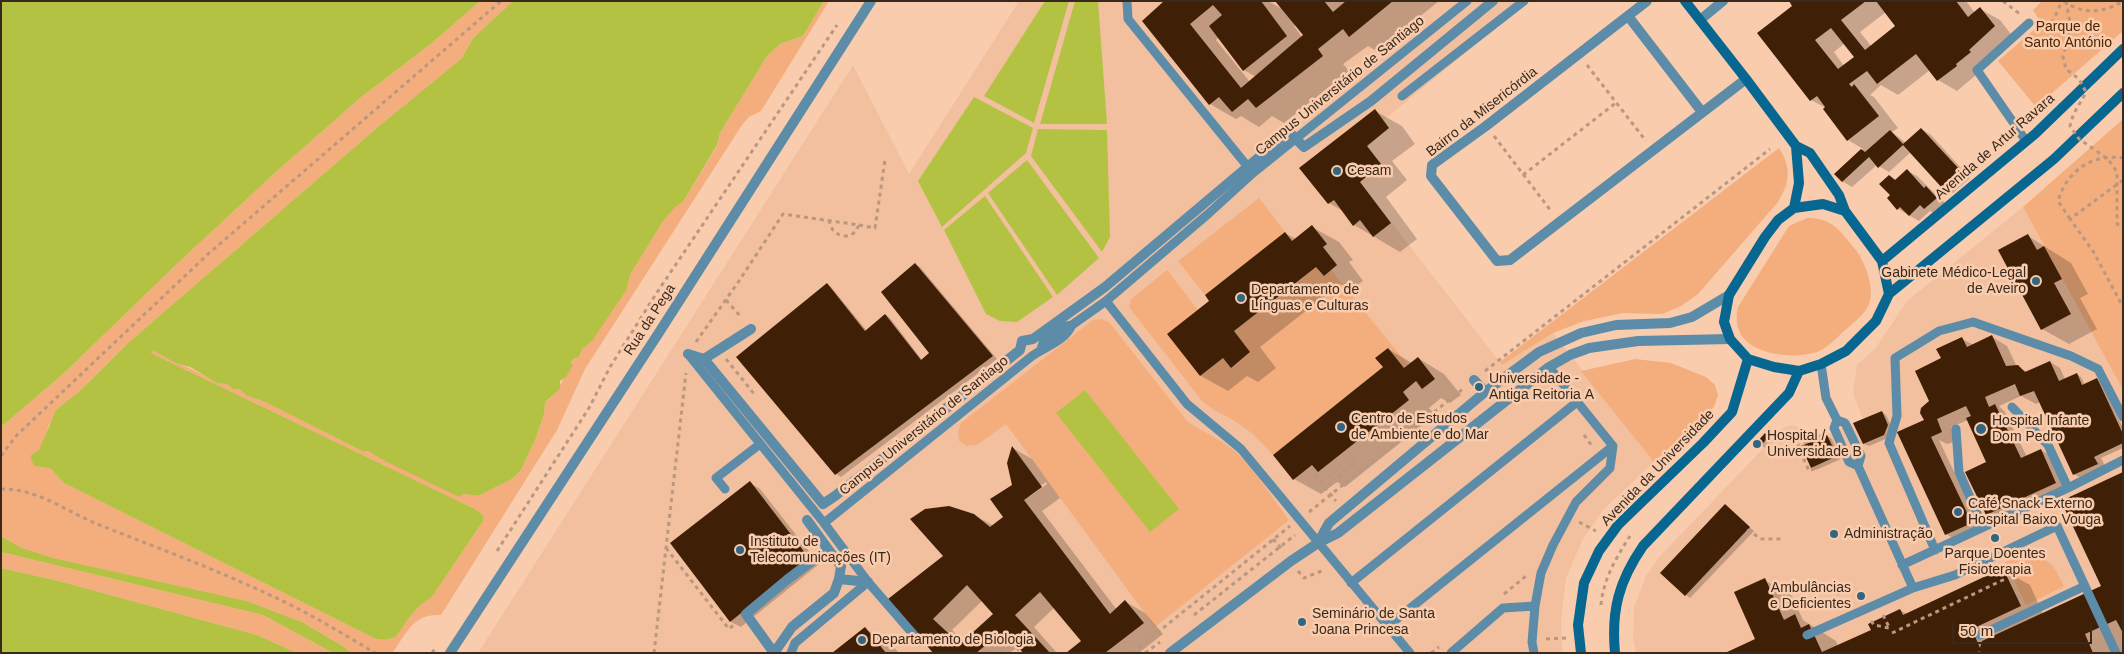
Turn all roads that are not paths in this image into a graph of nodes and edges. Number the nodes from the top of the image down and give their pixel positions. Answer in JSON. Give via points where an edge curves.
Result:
{"nodes":[{"id":1,"x":871,"y":1,"type":"edge"},
{"id":2,"x":1127,"y":1,"type":"edge"},
{"id":3,"x":1467,"y":1,"type":"edge"},
{"id":4,"x":1493,"y":1,"type":"edge"},
{"id":5,"x":1524,"y":1,"type":"edge"},
{"id":6,"x":1647,"y":1,"type":"edge"},
{"id":7,"x":1685,"y":1,"type":"edge"},
{"id":8,"x":1723,"y":1,"type":"edge"},
{"id":9,"x":1628,"y":16,"type":"junction"},
{"id":10,"x":1700,"y":20,"type":"junction"},
{"id":11,"x":2029,"y":23,"type":"road end"},
{"id":12,"x":2123,"y":49,"type":"edge"},
{"id":13,"x":1746,"y":79,"type":"junction"},
{"id":14,"x":2123,"y":94,"type":"edge"},
{"id":15,"x":1402,"y":96,"type":"dead end"},
{"id":16,"x":1702,"y":112,"type":"junction"},
{"id":17,"x":1296,"y":138,"type":"junction"},
{"id":18,"x":2026,"y":141,"type":"junction"},
{"id":19,"x":1796,"y":146,"type":"junction"},
{"id":20,"x":1250,"y":170,"type":"junction"},
{"id":21,"x":1794,"y":208,"type":"junction"},
{"id":22,"x":1845,"y":212,"type":"junction"},
{"id":23,"x":1882,"y":261,"type":"junction"},
{"id":24,"x":1889,"y":294,"type":"junction"},
{"id":25,"x":1729,"y":295,"type":"junction"},
{"id":26,"x":1106,"y":301,"type":"junction"},
{"id":27,"x":751,"y":329,"type":"road end"},
{"id":28,"x":1730,"y":339,"type":"junction"},
{"id":29,"x":688,"y":354,"type":"joint"},
{"id":30,"x":704,"y":359,"type":"junction"},
{"id":31,"x":1748,"y":359,"type":"junction"},
{"id":32,"x":1820,"y":364,"type":"junction"},
{"id":33,"x":1549,"y":367,"type":"junction"},
{"id":34,"x":1799,"y":371,"type":"junction"},
{"id":35,"x":1474,"y":380,"type":"road end"},
{"id":36,"x":1485,"y":392,"type":"junction"},
{"id":37,"x":1577,"y":402,"type":"junction"},
{"id":38,"x":2012,"y":407,"type":"dead end"},
{"id":39,"x":2123,"y":417,"type":"edge"},
{"id":40,"x":1837,"y":420,"type":"junction"},
{"id":41,"x":1956,"y":429,"type":"dead end"},
{"id":42,"x":1850,"y":433,"type":"junction"},
{"id":43,"x":1838,"y":438,"type":"junction"},
{"id":44,"x":760,"y":444,"type":"junction"},
{"id":45,"x":1613,"y":446,"type":"junction"},
{"id":46,"x":2123,"y":460,"type":"edge"},
{"id":47,"x":1858,"y":466,"type":"junction"},
{"id":48,"x":2068,"y":488,"type":"junction"},
{"id":49,"x":725,"y":489,"type":"dead end"},
{"id":50,"x":807,"y":520,"type":"dead end"},
{"id":51,"x":824,"y":524,"type":"junction"},
{"id":52,"x":1984,"y":527,"type":"junction"},
{"id":53,"x":1318,"y":543,"type":"junction"},
{"id":54,"x":828,"y":549,"type":"junction"},
{"id":55,"x":1934,"y":550,"type":"junction"},
{"id":56,"x":1902,"y":565,"type":"junction"},
{"id":57,"x":839,"y":579,"type":"junction"},
{"id":58,"x":868,"y":582,"type":"junction"},
{"id":59,"x":1351,"y":583,"type":"junction"},
{"id":60,"x":2085,"y":586,"type":"junction"},
{"id":61,"x":1912,"y":588,"type":"junction"},
{"id":62,"x":1535,"y":606,"type":"junction"},
{"id":63,"x":1388,"y":626,"type":"junction"},
{"id":64,"x":1806,"y":635,"type":"dead end"},
{"id":65,"x":1980,"y":635,"type":"dead end"},
{"id":66,"x":920,"y":642,"type":"dead end"},
{"id":67,"x":450,"y":653,"type":"edge"},
{"id":68,"x":774,"y":653,"type":"edge"},
{"id":69,"x":790,"y":653,"type":"edge"},
{"id":70,"x":1170,"y":653,"type":"edge"},
{"id":71,"x":1410,"y":653,"type":"edge"},
{"id":72,"x":1451,"y":653,"type":"edge"},
{"id":73,"x":1534,"y":653,"type":"edge"},
{"id":74,"x":1581,"y":653,"type":"edge"},
{"id":75,"x":1615,"y":653,"type":"edge"},
{"id":76,"x":2116,"y":653,"type":"edge"}],
"edges":[{"from":1,"to":67,"type":"street","name":"Rua da Pega"},
{"from":2,"to":20,"type":"lane","name":"Campus Universitário de Santiago","via":[[1128,18]]},
{"from":3,"to":17,"type":"lane","name":"Campus Universitário de Santiago"},
{"from":4,"to":17,"type":"street","via":[[1370,102],[1304,147]]},
{"from":5,"to":15,"type":"lane"},
{"from":6,"to":9,"type":"street","name":"Bairro da Misericórdia"},
{"from":7,"to":10,"type":"main road"},
{"from":8,"to":10,"type":"street"},
{"from":9,"to":16,"type":"street"},
{"from":9,"to":16,"type":"street","name":"Bairro da Misericórdia","via":[[1432,165],[1431,176],[1498,261],[1510,260]]},
{"from":10,"to":13,"type":"main road"},
{"from":11,"to":18,"type":"lane","via":[[1977,70]]},
{"from":12,"to":18,"type":"main road","name":"Avenida de Artur Ravara"},
{"from":13,"to":16,"type":"street","name":"Bairro da Misericórdia"},
{"from":13,"to":19,"type":"main road"},
{"from":14,"to":24,"type":"main road","via":[[2054,159]]},
{"from":17,"to":20,"type":"street","via":[[1289,132]]},
{"from":18,"to":23,"type":"main road","name":"Avenida de Artur Ravara"},
{"from":19,"to":21,"type":"main road","via":[[1799,183]]},
{"from":19,"to":22,"type":"main road","via":[[1810,153],[1839,194]]},
{"from":20,"to":26,"type":"lane","name":"Campus Universitário de Santiago","via":[[1208,214]]},
{"from":20,"to":30,"type":"street","via":[[1105,287],[1033,339],[1022,342],[1020,350],[823,504]]},
{"from":21,"to":22,"type":"main road","via":[[1823,204]]},
{"from":21,"to":25,"type":"main road","via":[[1778,220],[1765,237]]},
{"from":22,"to":23,"type":"main road"},
{"from":23,"to":24,"type":"main road"},
{"from":24,"to":32,"type":"main road","via":[[1876,321],[1846,351]]},
{"from":25,"to":28,"type":"main road","via":[[1724,322]]},
{"from":25,"to":36,"type":"street","via":[[1692,317],[1670,323],[1616,325],[1581,333],[1539,352]]},
{"from":26,"to":51,"type":"lane","name":"Campus Universitário de Santiago","via":[[1072,325],[1050,347],[1041,349]]},
{"from":26,"to":53,"type":"lane","via":[[1187,404],[1241,449]]},
{"from":27,"to":30,"type":"street"},
{"from":28,"to":31,"type":"main road"},
{"from":28,"to":33,"type":"street","via":[[1638,341],[1589,348]]},
{"from":29,"to":30,"type":"street"},
{"from":29,"to":44,"type":"lane"},
{"from":31,"to":34,"type":"main road"},
{"from":31,"to":74,"type":"main road","name":"Avenida da Universidade","via":[[1732,412],[1618,525],[1599,551],[1584,583],[1578,626]]},
{"from":32,"to":34,"type":"main road"},
{"from":32,"to":40,"type":"lane","via":[[1826,398]]},
{"from":33,"to":37,"type":"lane"},
{"from":33,"to":53,"type":"street","via":[[1338,533]]},
{"from":34,"to":75,"type":"main road","via":[[1789,393],[1643,546],[1629,566],[1618,592],[1613,630]]},
{"from":35,"to":36,"type":"street"},
{"from":36,"to":53,"type":"street","via":[[1329,523]]},
{"from":37,"to":45,"type":"lane"},
{"from":37,"to":59,"type":"lane"},
{"from":38,"to":48,"type":"lane","via":[[2048,445]]},
{"from":39,"to":55,"type":"lane","via":[[2098,369],[2071,356],[1973,322],[1939,331],[1895,358],[1897,416],[1889,443]]},
{"from":40,"to":42,"type":"lane","via":[[1845,424]]},
{"from":40,"to":43,"type":"lane","via":[[1834,428]]},
{"from":41,"to":52,"type":"lane","via":[[1959,472]]},
{"from":42,"to":43,"type":"lane"},
{"from":42,"to":47,"type":"lane","via":[[1861,456]]},
{"from":43,"to":47,"type":"lane","via":[[1849,462]]},
{"from":44,"to":49,"type":"lane","via":[[716,478]]},
{"from":44,"to":51,"type":"lane"},
{"from":45,"to":62,"type":"lane","via":[[1610,468],[1576,502],[1553,545],[1541,573]]},
{"from":45,"to":63,"type":"lane"},
{"from":46,"to":48,"type":"lane"},
{"from":47,"to":56,"type":"lane"},
{"from":48,"to":52,"type":"lane"},
{"from":50,"to":54,"type":"street"},
{"from":51,"to":58,"type":"lane"},
{"from":52,"to":55,"type":"lane"},
{"from":53,"to":59,"type":"lane"},
{"from":53,"to":70,"type":"street"},
{"from":54,"to":57,"type":"street","via":[[841,566]]},
{"from":54,"to":68,"type":"street","via":[[746,614]]},
{"from":55,"to":56,"type":"lane"},
{"from":56,"to":61,"type":"lane"},
{"from":57,"to":58,"type":"street"},
{"from":57,"to":68,"type":"street","via":[[834,593],[792,627]]},
{"from":58,"to":66,"type":"lane"},
{"from":58,"to":69,"type":"lane","via":[[795,644]]},
{"from":59,"to":63,"type":"lane"},
{"from":60,"to":61,"type":"lane","via":[[2057,526],[1955,575]]},
{"from":60,"to":65,"type":"lane"},
{"from":60,"to":76,"type":"lane"},
{"from":61,"to":64,"type":"lane"},
{"from":62,"to":72,"type":"lane","via":[[1503,608]]},
{"from":62,"to":73,"type":"lane"},
{"from":63,"to":71,"type":"lane"}]}
